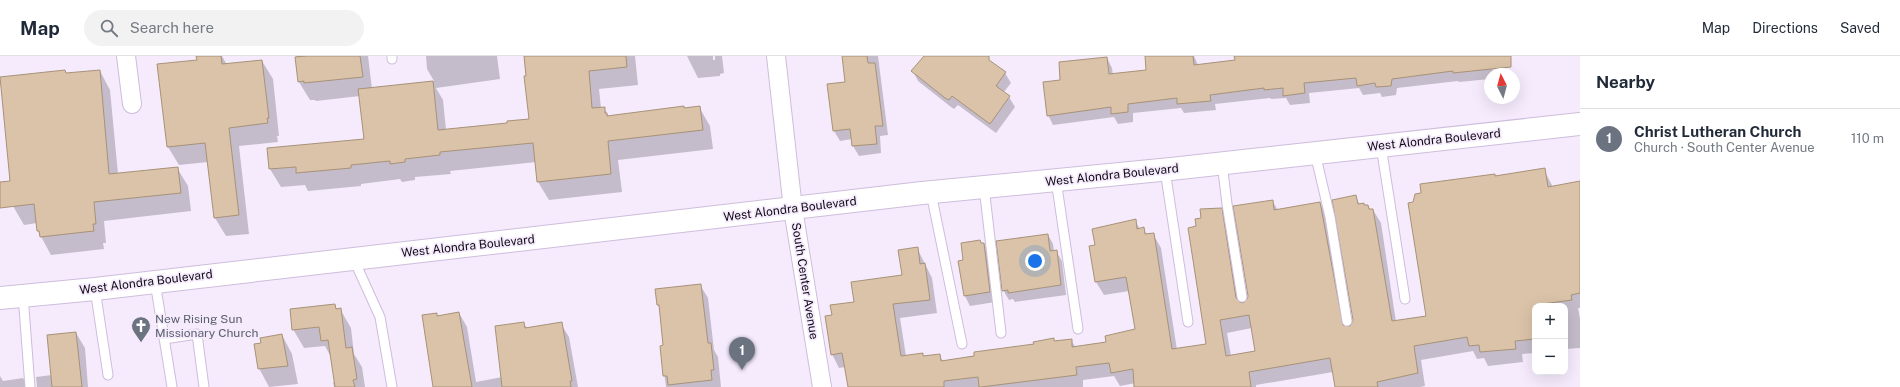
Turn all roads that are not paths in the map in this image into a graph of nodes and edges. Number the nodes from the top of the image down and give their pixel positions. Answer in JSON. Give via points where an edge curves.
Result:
{"nodes":[{"id":1,"x":126,"y":56,"type":"edge"},
{"id":2,"x":776,"y":56,"type":"edge"},
{"id":3,"x":132,"y":104,"type":"dead end"},
{"id":4,"x":1580,"y":124,"type":"edge"},
{"id":5,"x":1381,"y":146,"type":"junction"},
{"id":6,"x":1315,"y":153,"type":"junction"},
{"id":7,"x":1222,"y":163,"type":"junction"},
{"id":8,"x":1165,"y":170,"type":"junction"},
{"id":9,"x":1056,"y":180,"type":"junction"},
{"id":10,"x":984,"y":187,"type":"junction"},
{"id":11,"x":931,"y":193,"type":"junction"},
{"id":12,"x":793,"y":209,"type":"junction"},
{"id":13,"x":353,"y":258,"type":"junction"},
{"id":14,"x":155,"y":281,"type":"junction"},
{"id":15,"x":95,"y":289,"type":"junction"},
{"id":16,"x":22,"y":296,"type":"junction"},
{"id":17,"x":1242,"y":297,"type":"dead end"},
{"id":18,"x":0,"y":298,"type":"edge"},
{"id":19,"x":1405,"y":299,"type":"dead end"},
{"id":20,"x":1347,"y":321,"type":"dead end"},
{"id":21,"x":1188,"y":322,"type":"dead end"},
{"id":22,"x":1078,"y":330,"type":"dead end"},
{"id":23,"x":1001,"y":333,"type":"dead end"},
{"id":24,"x":164,"y":339,"type":"junction"},
{"id":25,"x":962,"y":344,"type":"dead end"},
{"id":26,"x":108,"y":375,"type":"dead end"},
{"id":27,"x":30,"y":387,"type":"edge"},
{"id":28,"x":172,"y":387,"type":"edge"},
{"id":29,"x":204,"y":387,"type":"edge"},
{"id":30,"x":392,"y":387,"type":"edge"},
{"id":31,"x":822,"y":387,"type":"edge"}],
"edges":[{"from":1,"to":3,"type":"street"},
{"from":2,"to":12,"type":"street","name":"South Center Avenue"},
{"from":4,"to":5,"type":"main road","name":"West Alondra Boulevard"},
{"from":5,"to":6,"type":"main road","name":"West Alondra Boulevard"},
{"from":5,"to":19,"type":"lane"},
{"from":6,"to":7,"type":"main road","name":"West Alondra Boulevard"},
{"from":6,"to":20,"type":"lane","via":[[1330,217]]},
{"from":7,"to":8,"type":"main road","name":"West Alondra Boulevard"},
{"from":7,"to":17,"type":"lane"},
{"from":8,"to":9,"type":"main road","name":"West Alondra Boulevard"},
{"from":8,"to":21,"type":"lane"},
{"from":9,"to":10,"type":"main road","name":"West Alondra Boulevard"},
{"from":9,"to":22,"type":"lane"},
{"from":10,"to":11,"type":"main road","name":"West Alondra Boulevard"},
{"from":10,"to":23,"type":"lane"},
{"from":11,"to":12,"type":"main road","name":"West Alondra Boulevard"},
{"from":11,"to":25,"type":"lane"},
{"from":12,"to":13,"type":"main road","name":"West Alondra Boulevard"},
{"from":12,"to":31,"type":"street","name":"South Center Avenue"},
{"from":13,"to":14,"type":"main road","name":"West Alondra Boulevard"},
{"from":13,"to":30,"type":"lane","via":[[380,317]]},
{"from":14,"to":15,"type":"main road","name":"West Alondra Boulevard"},
{"from":14,"to":24,"type":"lane"},
{"from":15,"to":16,"type":"main road","name":"West Alondra Boulevard"},
{"from":15,"to":26,"type":"lane"},
{"from":16,"to":18,"type":"main road","name":"West Alondra Boulevard"},
{"from":16,"to":27,"type":"lane"},
{"from":24,"to":28,"type":"lane"},
{"from":24,"to":29,"type":"lane","via":[[197,334]]}]}
